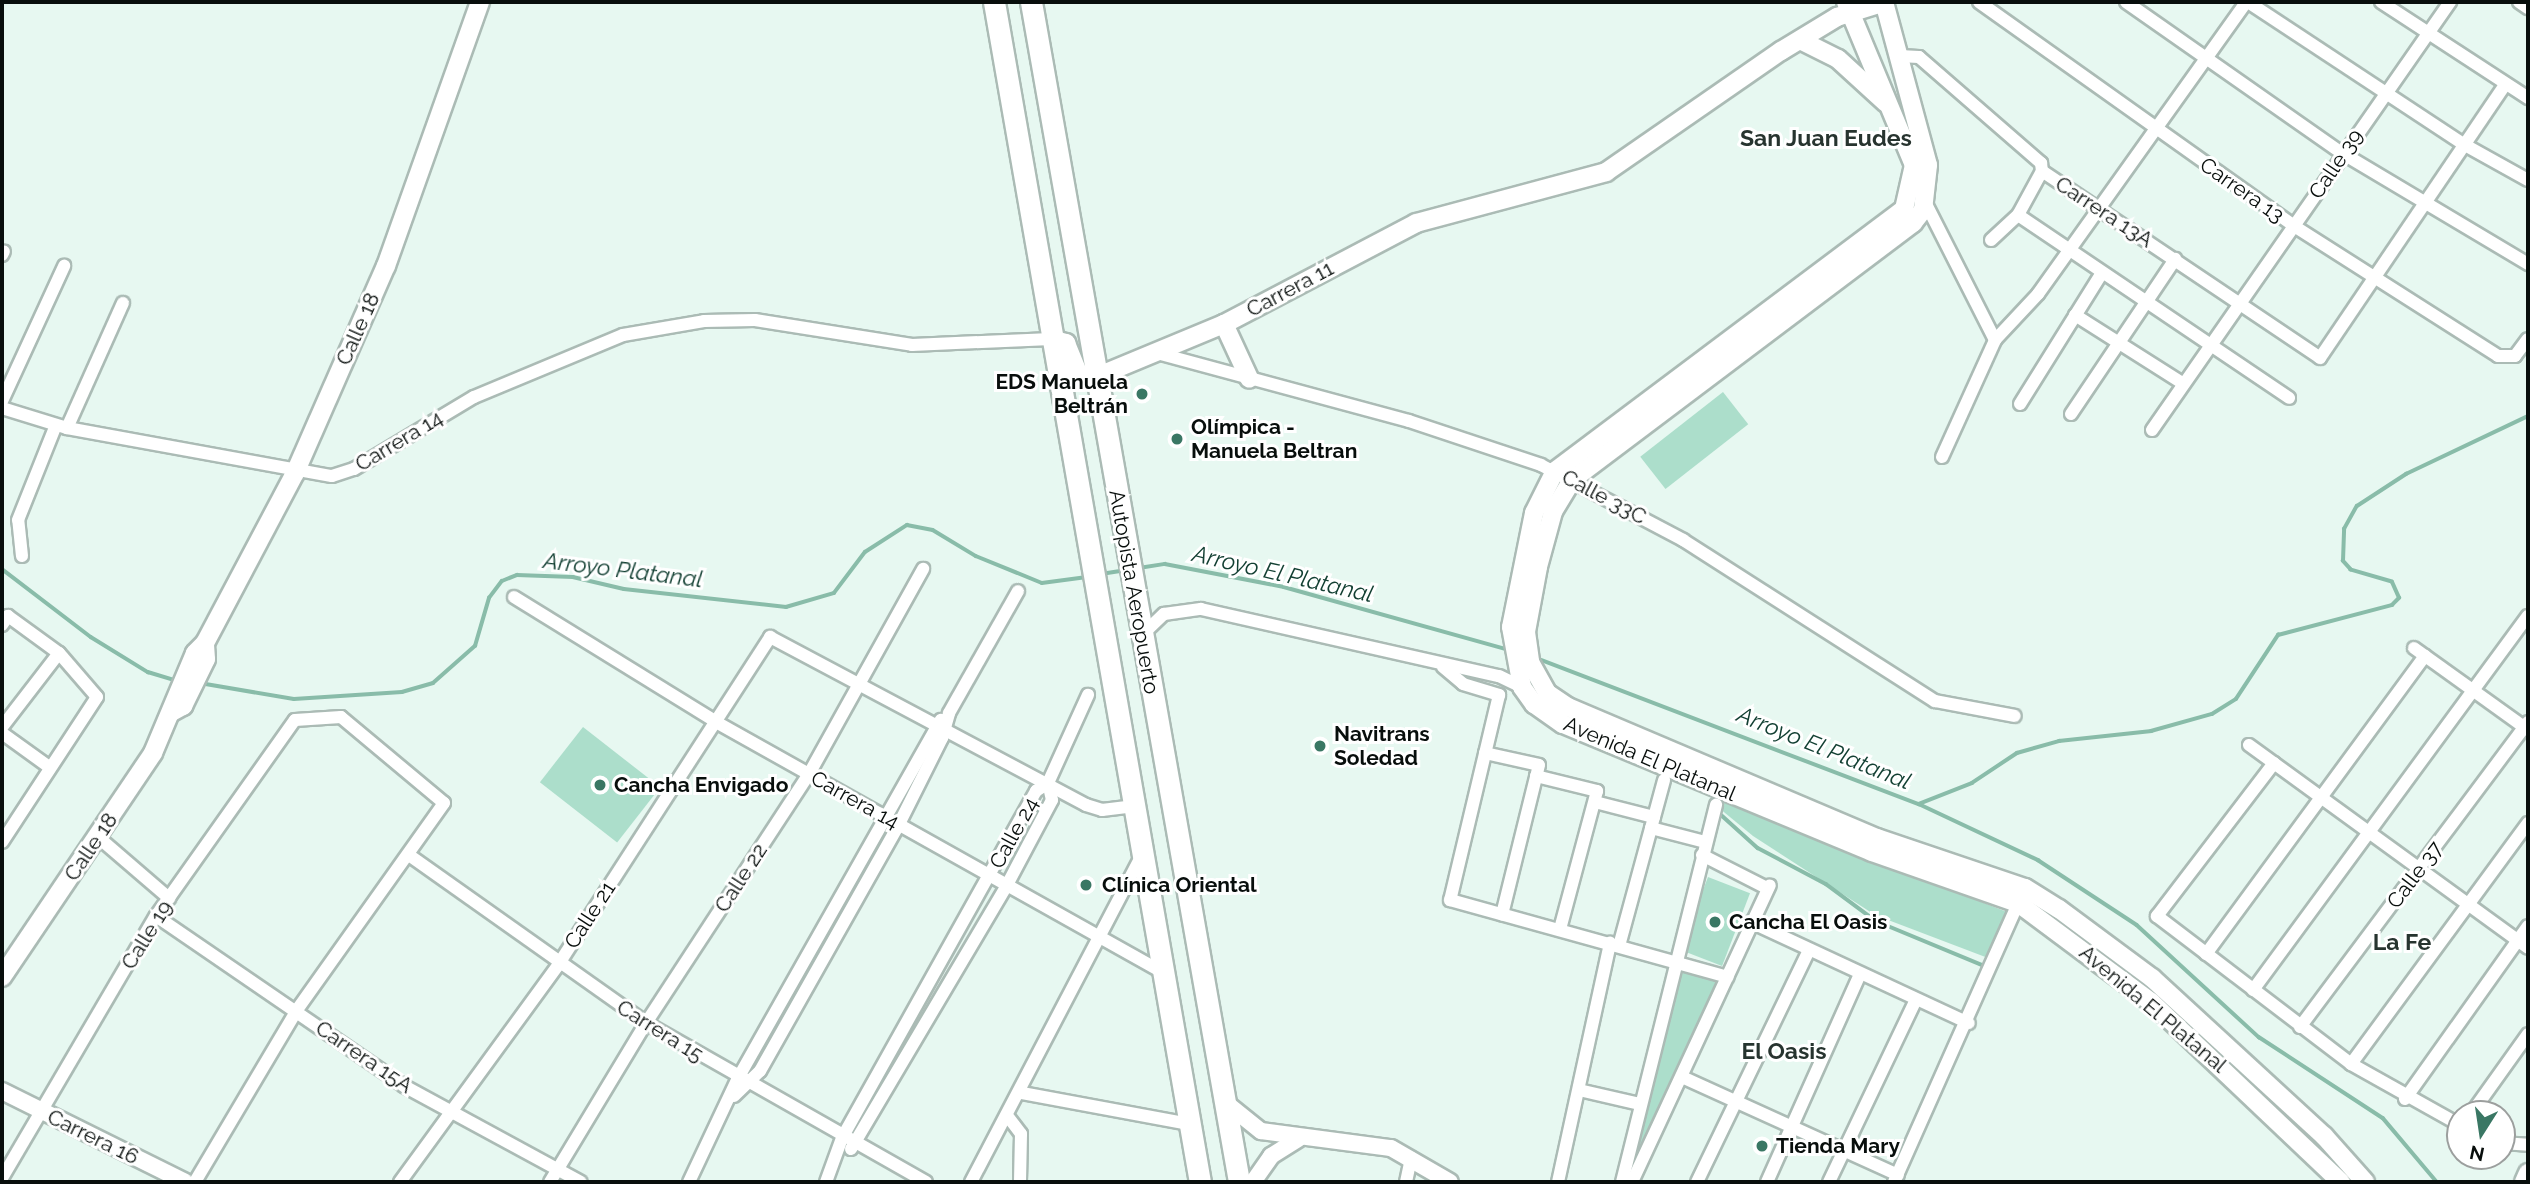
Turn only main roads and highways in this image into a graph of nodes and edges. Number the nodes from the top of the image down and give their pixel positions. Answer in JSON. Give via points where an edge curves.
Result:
{"nodes":[{"id":1,"x":480,"y":2,"type":"edge"},
{"id":2,"x":995,"y":2,"type":"edge"},
{"id":3,"x":1031,"y":2,"type":"edge"},
{"id":4,"x":1884,"y":2,"type":"edge"},
{"id":5,"x":1848,"y":7,"type":"edge"},
{"id":6,"x":1800,"y":40,"type":"junction"},
{"id":7,"x":1893,"y":110,"type":"junction"},
{"id":8,"x":1224,"y":324,"type":"junction"},
{"id":9,"x":1051,"y":339,"type":"junction"},
{"id":10,"x":1096,"y":377,"type":"junction"},
{"id":11,"x":1249,"y":378,"type":"road end"},
{"id":12,"x":1519,"y":630,"type":"junction"},
{"id":13,"x":1528,"y":684,"type":"junction"},
{"id":14,"x":2,"y":977,"type":"edge"},
{"id":15,"x":2528,"y":1173,"type":"edge"},
{"id":16,"x":1200,"y":1182,"type":"edge"},
{"id":17,"x":1239,"y":1182,"type":"edge"},
{"id":18,"x":2341,"y":1182,"type":"edge"},
{"id":19,"x":2365,"y":1182,"type":"edge"},
{"id":20,"x":2524,"y":1182,"type":"edge"}],
"edges":[{"from":1,"to":14,"type":"main road","name":"Calle 18","via":[[386,266],[295,473],[153,752]]},
{"from":2,"to":9,"type":"highway","name":"Autopista Aeropuerto"},
{"from":3,"to":10,"type":"highway","name":"Autopista Aeropuerto"},
{"from":4,"to":5,"type":"main road"},
{"from":4,"to":12,"type":"main road","name":"Avenida El Platanal","via":[[1927,165],[1925,202],[1913,223],[1572,480],[1553,512]]},
{"from":5,"to":6,"type":"main road","name":"Carrera 11"},
{"from":5,"to":7,"type":"main road","name":"Avenida El Platanal"},
{"from":6,"to":7,"type":"main road","via":[[1838,59]]},
{"from":6,"to":8,"type":"main road","name":"Carrera 11","via":[[1606,173],[1416,223]]},
{"from":7,"to":12,"type":"main road","name":"Avenida El Platanal","via":[[1914,165],[1910,195],[1899,215],[1555,471],[1534,513]]},
{"from":8,"to":10,"type":"main road","name":"Carrera 11"},
{"from":8,"to":11,"type":"main road"},
{"from":9,"to":10,"type":"main road","via":[[1066,343],[1079,375]]},
{"from":9,"to":16,"type":"highway","name":"Autopista Aeropuerto"},
{"from":10,"to":17,"type":"highway","name":"Autopista Aeropuerto"},
{"from":12,"to":13,"type":"main road","name":"Avenida El Platanal","via":[[1530,662]]},
{"from":13,"to":18,"type":"main road","name":"Avenida El Platanal","via":[[1534,704],[1563,724],[1872,852],[2018,903],[2151,1002]]},
{"from":13,"to":19,"type":"main road","name":"Avenida El Platanal","via":[[1568,707],[1877,838],[2025,888],[2152,978],[2324,1136]]},
{"from":15,"to":20,"type":"main road"}]}
